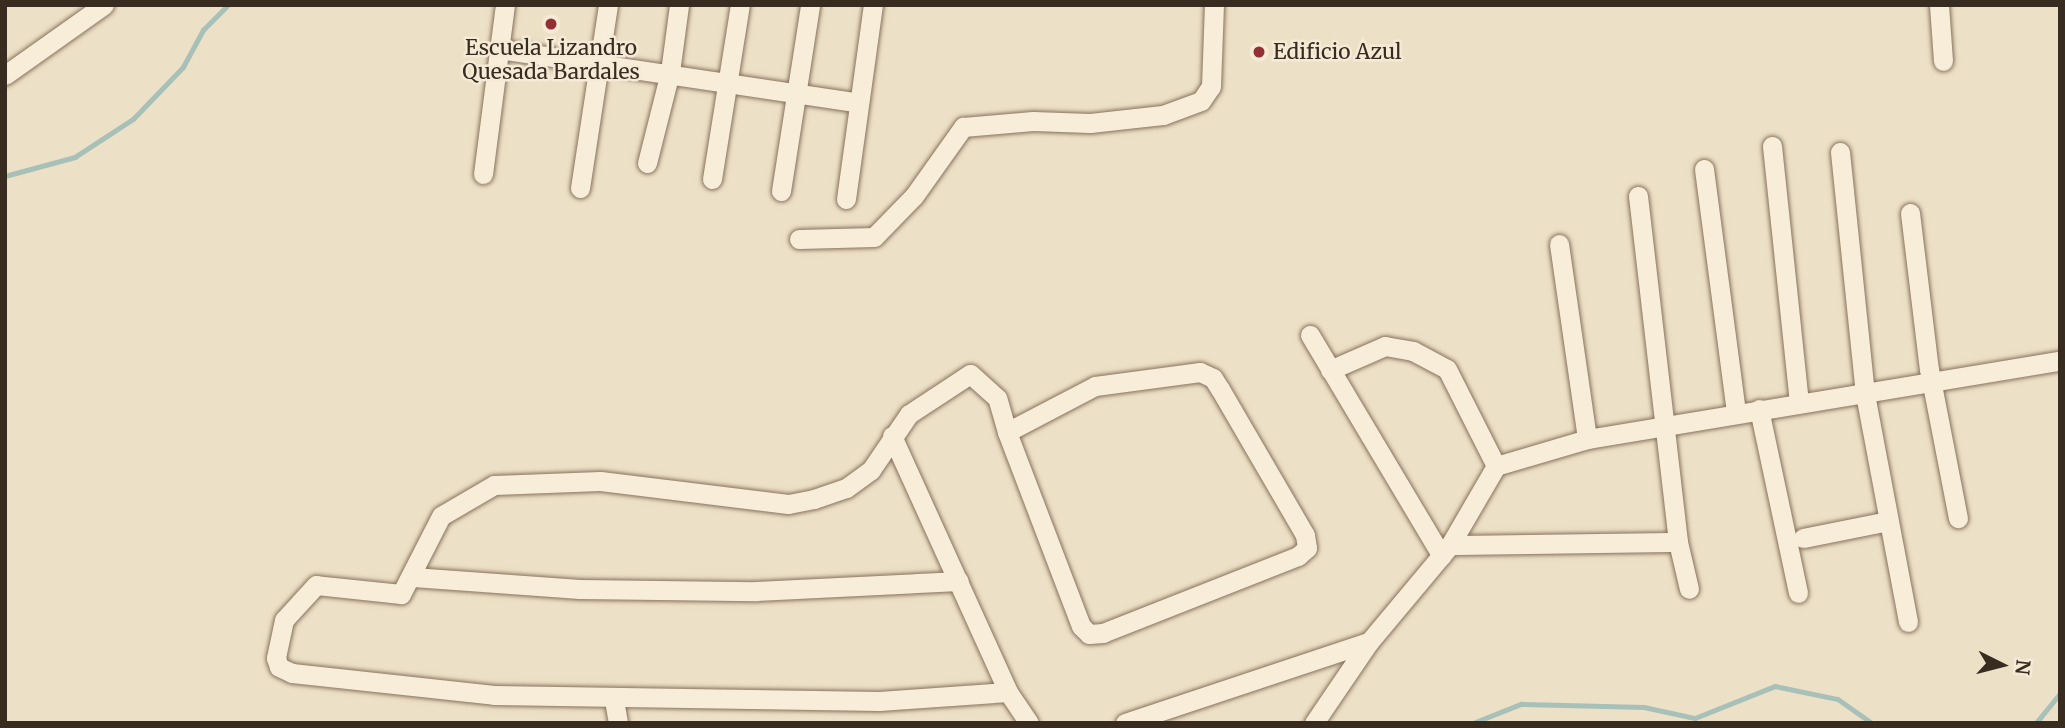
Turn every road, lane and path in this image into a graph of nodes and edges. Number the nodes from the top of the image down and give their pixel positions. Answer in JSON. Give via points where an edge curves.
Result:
{"nodes":[{"id":1,"x":104,"y":5,"type":"edge"},
{"id":2,"x":505,"y":5,"type":"edge"},
{"id":3,"x":608,"y":5,"type":"edge"},
{"id":4,"x":679,"y":5,"type":"edge"},
{"id":5,"x":740,"y":5,"type":"edge"},
{"id":6,"x":810,"y":5,"type":"edge"},
{"id":7,"x":873,"y":5,"type":"edge"},
{"id":8,"x":1214,"y":5,"type":"edge"},
{"id":9,"x":1939,"y":5,"type":"edge"},
{"id":10,"x":499,"y":49,"type":"junction"},
{"id":11,"x":1943,"y":61,"type":"dead end"},
{"id":12,"x":599,"y":62,"type":"junction"},
{"id":13,"x":670,"y":72,"type":"junction"},
{"id":14,"x":5,"y":75,"type":"edge"},
{"id":15,"x":728,"y":80,"type":"junction"},
{"id":16,"x":797,"y":91,"type":"junction"},
{"id":17,"x":859,"y":103,"type":"junction"},
{"id":18,"x":1772,"y":145,"type":"dead end"},
{"id":19,"x":1840,"y":152,"type":"dead end"},
{"id":20,"x":647,"y":163,"type":"dead end"},
{"id":21,"x":1704,"y":169,"type":"dead end"},
{"id":22,"x":483,"y":174,"type":"dead end"},
{"id":23,"x":712,"y":179,"type":"dead end"},
{"id":24,"x":580,"y":188,"type":"dead end"},
{"id":25,"x":782,"y":191,"type":"dead end"},
{"id":26,"x":1638,"y":196,"type":"dead end"},
{"id":27,"x":846,"y":199,"type":"dead end"},
{"id":28,"x":1910,"y":213,"type":"dead end"},
{"id":29,"x":799,"y":239,"type":"dead end"},
{"id":30,"x":1559,"y":244,"type":"dead end"},
{"id":31,"x":1310,"y":335,"type":"dead end"},
{"id":32,"x":2060,"y":361,"type":"edge"},
{"id":33,"x":1329,"y":370,"type":"junction"},
{"id":34,"x":1931,"y":382,"type":"junction"},
{"id":35,"x":1865,"y":394,"type":"junction"},
{"id":36,"x":1799,"y":404,"type":"junction"},
{"id":37,"x":1759,"y":409,"type":"junction"},
{"id":38,"x":1736,"y":412,"type":"junction"},
{"id":39,"x":1668,"y":425,"type":"junction"},
{"id":40,"x":1007,"y":432,"type":"junction"},
{"id":41,"x":892,"y":436,"type":"junction"},
{"id":42,"x":1587,"y":439,"type":"junction"},
{"id":43,"x":1496,"y":466,"type":"junction"},
{"id":44,"x":1958,"y":518,"type":"dead end"},
{"id":45,"x":1888,"y":521,"type":"junction"},
{"id":46,"x":1802,"y":538,"type":"dead end"},
{"id":47,"x":1678,"y":541,"type":"junction"},
{"id":48,"x":1446,"y":550,"type":"junction"},
{"id":49,"x":413,"y":577,"type":"junction"},
{"id":50,"x":959,"y":581,"type":"junction"},
{"id":51,"x":1689,"y":589,"type":"dead end"},
{"id":52,"x":1798,"y":593,"type":"dead end"},
{"id":53,"x":1908,"y":622,"type":"dead end"},
{"id":54,"x":1369,"y":642,"type":"junction"},
{"id":55,"x":1008,"y":692,"type":"junction"},
{"id":56,"x":614,"y":700,"type":"junction"},
{"id":57,"x":618,"y":723,"type":"edge"},
{"id":58,"x":1028,"y":723,"type":"edge"},
{"id":59,"x":1125,"y":723,"type":"edge"},
{"id":60,"x":1314,"y":723,"type":"edge"}],
"edges":[{"from":1,"to":14,"type":"street"},
{"from":2,"to":10,"type":"street"},
{"from":3,"to":12,"type":"street"},
{"from":4,"to":13,"type":"street"},
{"from":5,"to":15,"type":"street"},
{"from":6,"to":16,"type":"street"},
{"from":7,"to":17,"type":"street"},
{"from":8,"to":29,"type":"street","via":[[1211,86],[1201,101],[1163,115],[1090,123],[1033,121],[963,127],[914,196],[873,237]]},
{"from":9,"to":11,"type":"street"},
{"from":10,"to":12,"type":"street"},
{"from":10,"to":22,"type":"street"},
{"from":12,"to":13,"type":"street"},
{"from":12,"to":24,"type":"street"},
{"from":13,"to":15,"type":"street"},
{"from":13,"to":20,"type":"street"},
{"from":15,"to":16,"type":"street"},
{"from":15,"to":23,"type":"street"},
{"from":16,"to":17,"type":"street"},
{"from":16,"to":25,"type":"street"},
{"from":17,"to":27,"type":"street"},
{"from":18,"to":36,"type":"street"},
{"from":19,"to":35,"type":"street"},
{"from":21,"to":38,"type":"street"},
{"from":26,"to":39,"type":"street"},
{"from":28,"to":34,"type":"street"},
{"from":30,"to":42,"type":"street"},
{"from":31,"to":33,"type":"street"},
{"from":32,"to":34,"type":"street"},
{"from":33,"to":43,"type":"street","via":[[1385,346],[1413,351],[1447,369]]},
{"from":33,"to":48,"type":"street"},
{"from":34,"to":35,"type":"street"},
{"from":34,"to":44,"type":"street"},
{"from":35,"to":36,"type":"street"},
{"from":35,"to":45,"type":"street"},
{"from":36,"to":37,"type":"street"},
{"from":37,"to":38,"type":"street"},
{"from":37,"to":52,"type":"street"},
{"from":38,"to":39,"type":"street"},
{"from":39,"to":42,"type":"street"},
{"from":39,"to":47,"type":"street"},
{"from":40,"to":40,"type":"street","via":[[1081,626],[1089,634],[1129,623],[1307,548],[1305,536],[1213,378],[1200,372],[1095,386]]},
{"from":40,"to":41,"type":"street","via":[[997,398],[970,374],[909,414]]},
{"from":41,"to":49,"type":"street","via":[[871,470],[846,488],[788,504],[600,481],[494,485],[441,516]]},
{"from":41,"to":50,"type":"street"},
{"from":42,"to":43,"type":"street"},
{"from":43,"to":48,"type":"street"},
{"from":45,"to":46,"type":"street"},
{"from":45,"to":53,"type":"street"},
{"from":47,"to":48,"type":"street"},
{"from":47,"to":51,"type":"street"},
{"from":48,"to":54,"type":"street"},
{"from":49,"to":50,"type":"street","via":[[580,589],[756,591]]},
{"from":49,"to":56,"type":"street","via":[[401,594],[388,596],[316,585],[284,621],[277,643],[279,667],[292,673],[494,695]]},
{"from":50,"to":55,"type":"street"},
{"from":54,"to":59,"type":"street"},
{"from":54,"to":60,"type":"street"},
{"from":55,"to":56,"type":"street","via":[[879,701]]},
{"from":55,"to":58,"type":"street"},
{"from":56,"to":57,"type":"street"}]}
